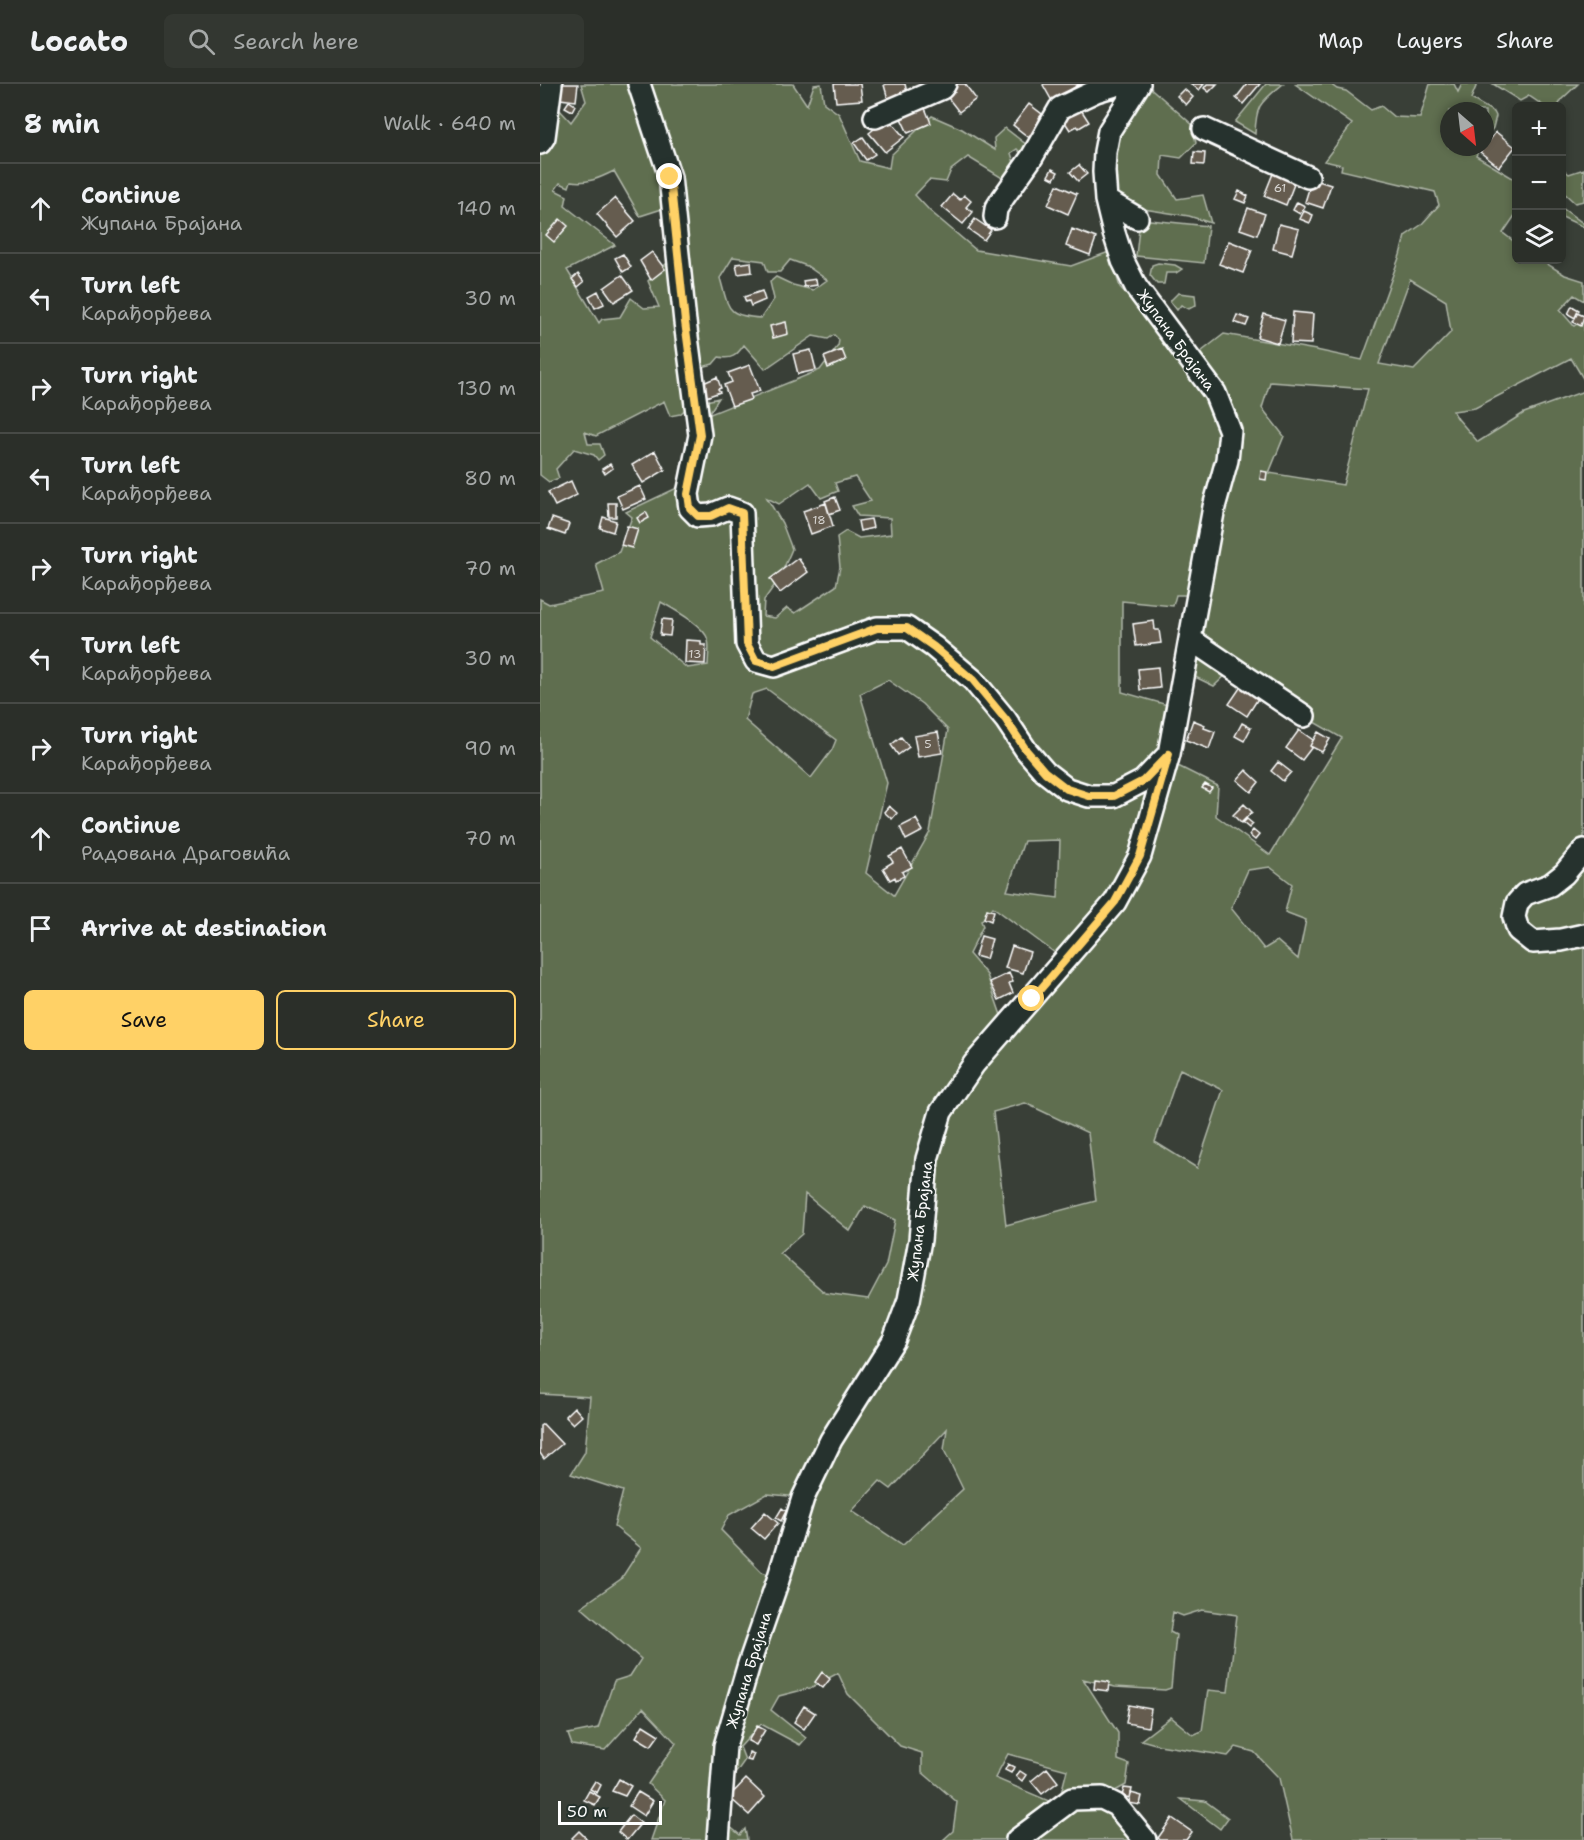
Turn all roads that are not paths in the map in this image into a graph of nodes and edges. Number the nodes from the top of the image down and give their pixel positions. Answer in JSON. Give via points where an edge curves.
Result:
{"nodes":[{"id":1,"x":551,"y":84,"type":"edge"},
{"id":2,"x":639,"y":84,"type":"edge"},
{"id":3,"x":945,"y":84,"type":"edge"},
{"id":4,"x":1119,"y":84,"type":"edge"},
{"id":5,"x":1139,"y":84,"type":"edge"},
{"id":6,"x":875,"y":117,"type":"dead end"},
{"id":7,"x":1204,"y":129,"type":"dead end"},
{"id":8,"x":540,"y":143,"type":"edge"},
{"id":9,"x":1308,"y":177,"type":"dead end"},
{"id":10,"x":1106,"y":200,"type":"junction"},
{"id":11,"x":995,"y":217,"type":"dead end"},
{"id":12,"x":1137,"y":218,"type":"dead end"},
{"id":13,"x":1190,"y":639,"type":"junction"},
{"id":14,"x":1304,"y":716,"type":"dead end"},
{"id":15,"x":1169,"y":754,"type":"junction"},
{"id":16,"x":1584,"y":850,"type":"edge"},
{"id":17,"x":1584,"y":935,"type":"edge"},
{"id":18,"x":718,"y":1840,"type":"edge"},
{"id":19,"x":1017,"y":1840,"type":"edge"},
{"id":20,"x":1145,"y":1840,"type":"edge"}],
"edges":[{"from":1,"to":8,"type":"street"},
{"from":2,"to":15,"type":"street","via":[[670,177],[700,435],[688,494],[690,508],[698,516],[711,516],[728,508],[742,513],[747,644],[756,661],[774,666],[877,628],[907,628],[973,680],[1038,765],[1067,789],[1089,796],[1114,796],[1143,781]]},
{"from":3,"to":6,"type":"street"},
{"from":4,"to":11,"type":"street","via":[[1060,108],[996,209]]},
{"from":5,"to":10,"type":"street","name":"Жупана Брајана","via":[[1109,131],[1104,172]]},
{"from":7,"to":9,"type":"street"},
{"from":10,"to":12,"type":"street"},
{"from":10,"to":13,"type":"street","name":"Жупана Брајана","via":[[1130,276],[1215,393],[1230,431]]},
{"from":13,"to":14,"type":"street"},
{"from":13,"to":15,"type":"street","name":"Жупана Брајана"},
{"from":15,"to":18,"type":"street","name":"Жупана Брајана","via":[[1140,856],[1115,902],[974,1064],[941,1112],[927,1159],[920,1240],[909,1300],[894,1340],[831,1440],[803,1498],[725,1746]]},
{"from":16,"to":17,"type":"street","via":[[1550,885],[1525,894],[1517,903],[1515,916],[1518,930],[1533,942]]},
{"from":19,"to":20,"type":"street","via":[[1072,1799],[1102,1798],[1116,1805]]}]}
